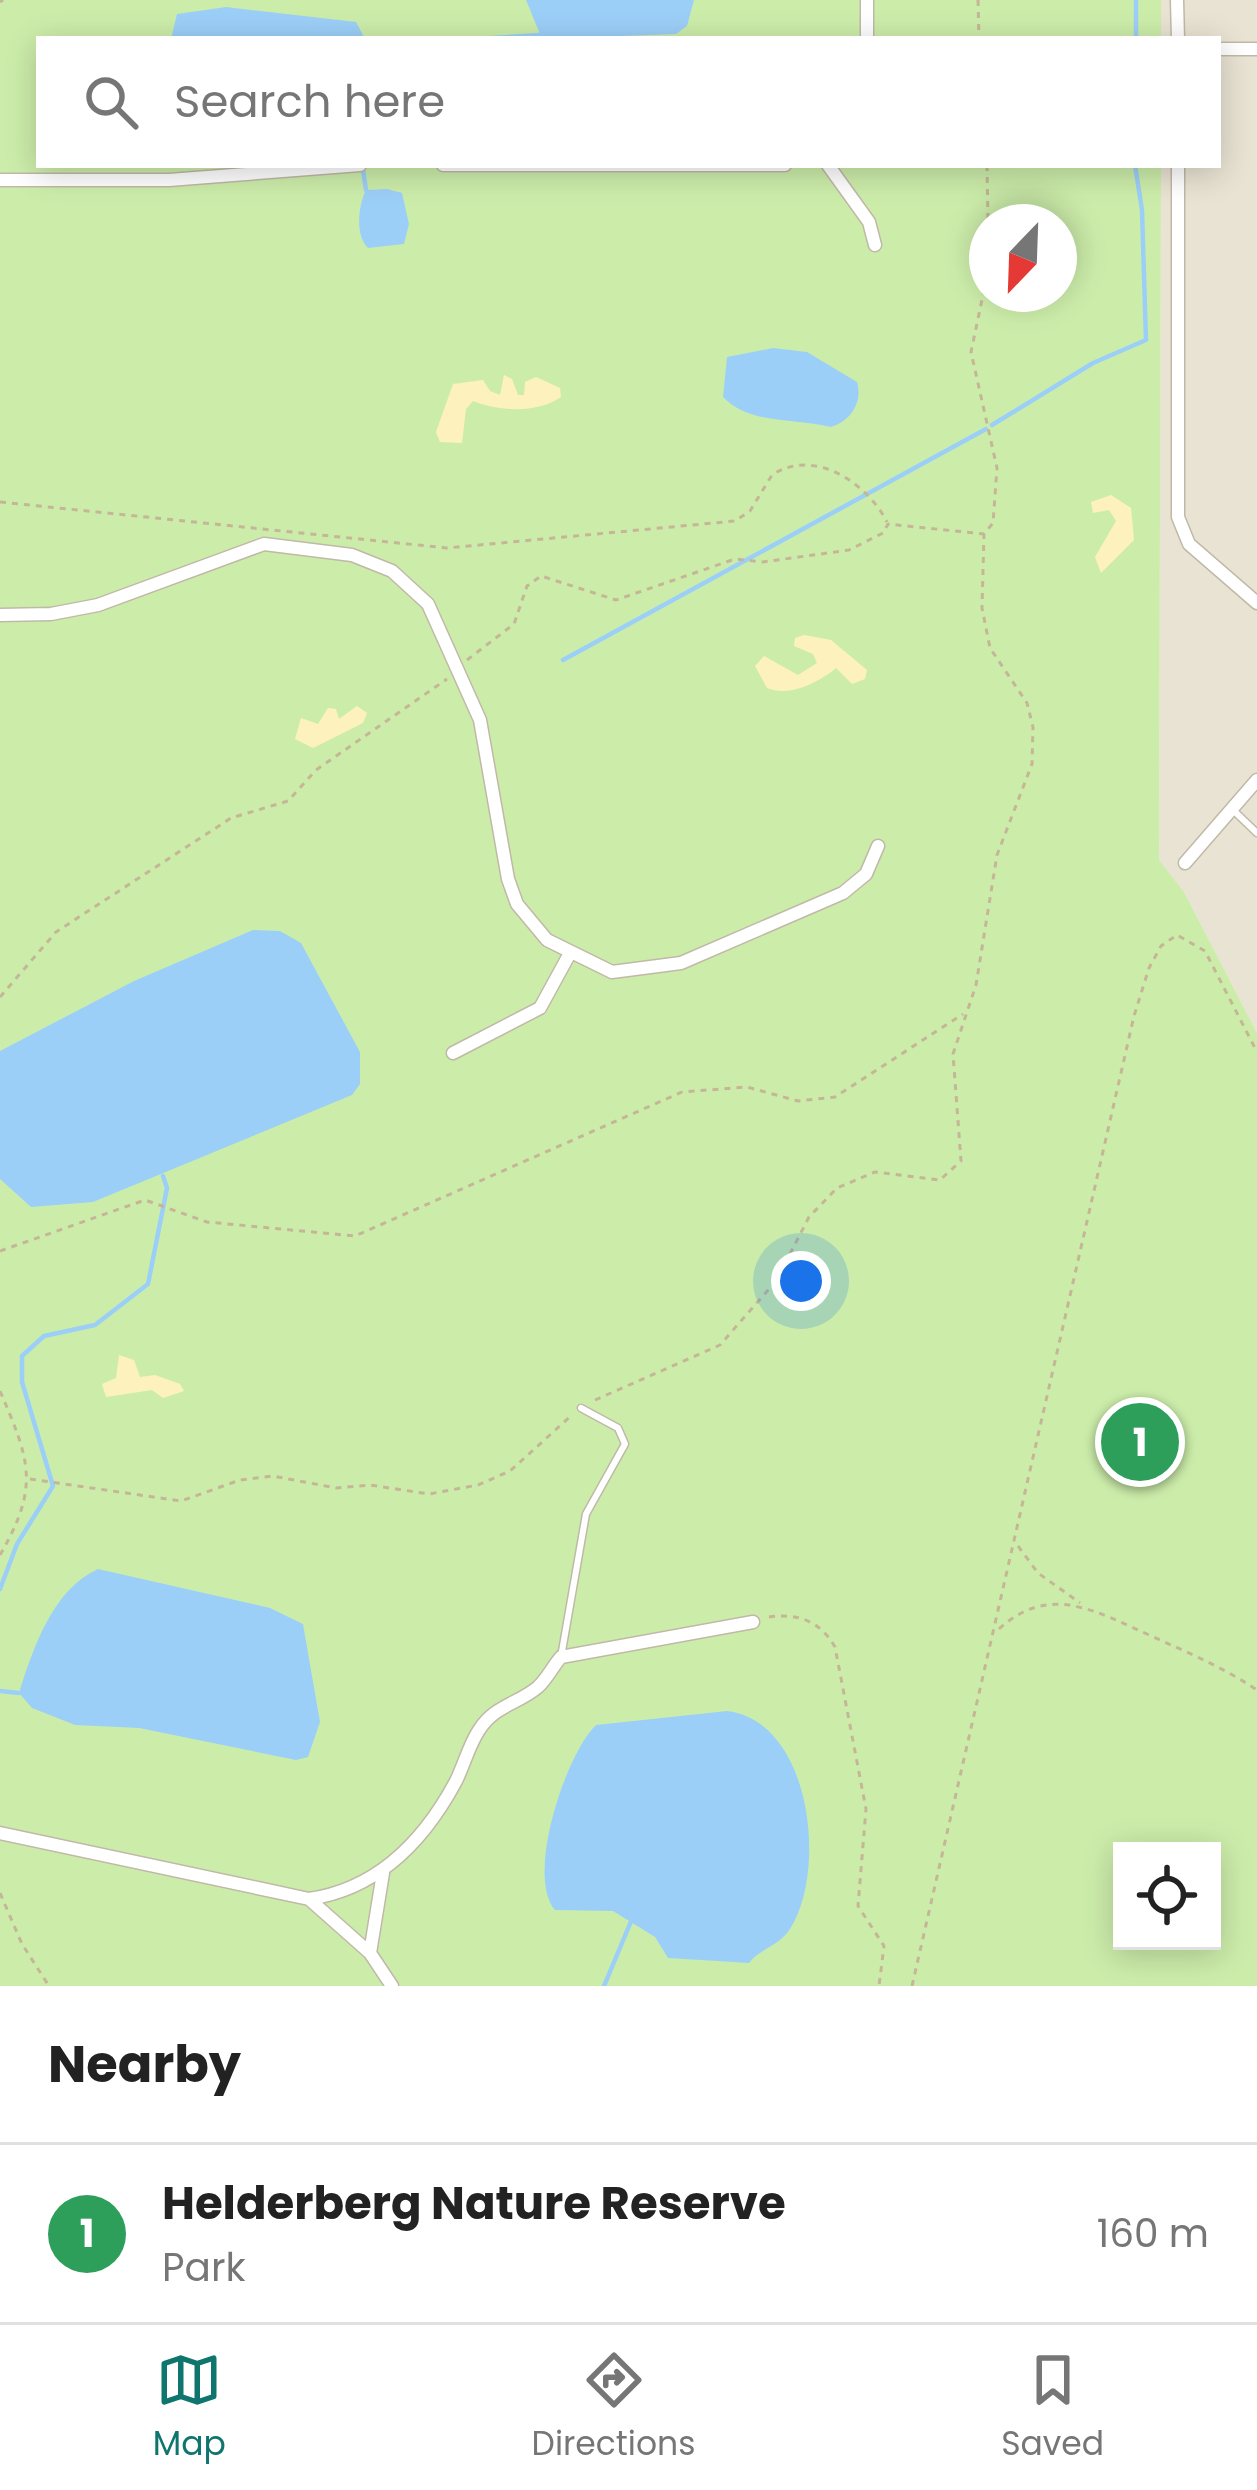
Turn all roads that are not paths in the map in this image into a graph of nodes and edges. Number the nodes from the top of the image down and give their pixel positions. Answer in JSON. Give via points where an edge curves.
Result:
{"nodes":[{"id":1,"x":867,"y":0,"type":"edge"},
{"id":2,"x":1178,"y":0,"type":"edge"},
{"id":3,"x":867,"y":36,"type":"edge"},
{"id":4,"x":1178,"y":36,"type":"edge"},
{"id":5,"x":1221,"y":49,"type":"edge"},
{"id":6,"x":1257,"y":50,"type":"edge"},
{"id":7,"x":323,"y":168,"type":"edge"},
{"id":8,"x":830,"y":168,"type":"edge"},
{"id":9,"x":1178,"y":168,"type":"edge"},
{"id":10,"x":0,"y":180,"type":"edge"},
{"id":11,"x":875,"y":245,"type":"dead end"},
{"id":12,"x":1257,"y":603,"type":"edge"},
{"id":13,"x":0,"y":615,"type":"edge"},
{"id":14,"x":1257,"y":780,"type":"edge"},
{"id":15,"x":1232,"y":809,"type":"junction"},
{"id":16,"x":1257,"y":833,"type":"edge"},
{"id":17,"x":878,"y":846,"type":"dead end"},
{"id":18,"x":1185,"y":862,"type":"dead end"},
{"id":19,"x":568,"y":955,"type":"junction"},
{"id":20,"x":453,"y":1052,"type":"dead end"},
{"id":21,"x":581,"y":1408,"type":"road end"},
{"id":22,"x":752,"y":1622,"type":"road end"},
{"id":23,"x":561,"y":1657,"type":"junction"},
{"id":24,"x":0,"y":1833,"type":"edge"},
{"id":25,"x":383,"y":1873,"type":"junction"},
{"id":26,"x":309,"y":1899,"type":"junction"},
{"id":27,"x":370,"y":1954,"type":"junction"},
{"id":28,"x":392,"y":1986,"type":"edge"}],
"edges":[{"from":1,"to":3,"type":"street"},
{"from":2,"to":4,"type":"street"},
{"from":5,"to":6,"type":"street"},
{"from":7,"to":10,"type":"street"},
{"from":8,"to":11,"type":"street","via":[[869,221]]},
{"from":9,"to":12,"type":"street","via":[[1178,518],[1189,544]]},
{"from":13,"to":19,"type":"street","via":[[75,611],[243,549],[278,545],[352,554],[392,571],[428,604],[484,730],[517,904]]},
{"from":14,"to":15,"type":"street"},
{"from":15,"to":16,"type":"lane"},
{"from":15,"to":18,"type":"street"},
{"from":17,"to":19,"type":"street","via":[[866,874],[843,893],[681,963],[612,972]]},
{"from":19,"to":20,"type":"street","via":[[531,1016]]},
{"from":21,"to":23,"type":"lane","via":[[618,1427],[625,1444],[586,1514]]},
{"from":22,"to":23,"type":"street"},
{"from":23,"to":25,"type":"street","via":[[538,1687],[498,1707],[478,1731],[442,1804]]},
{"from":24,"to":26,"type":"street"},
{"from":25,"to":26,"type":"street"},
{"from":25,"to":27,"type":"street"},
{"from":26,"to":27,"type":"street"},
{"from":27,"to":28,"type":"street"}]}
